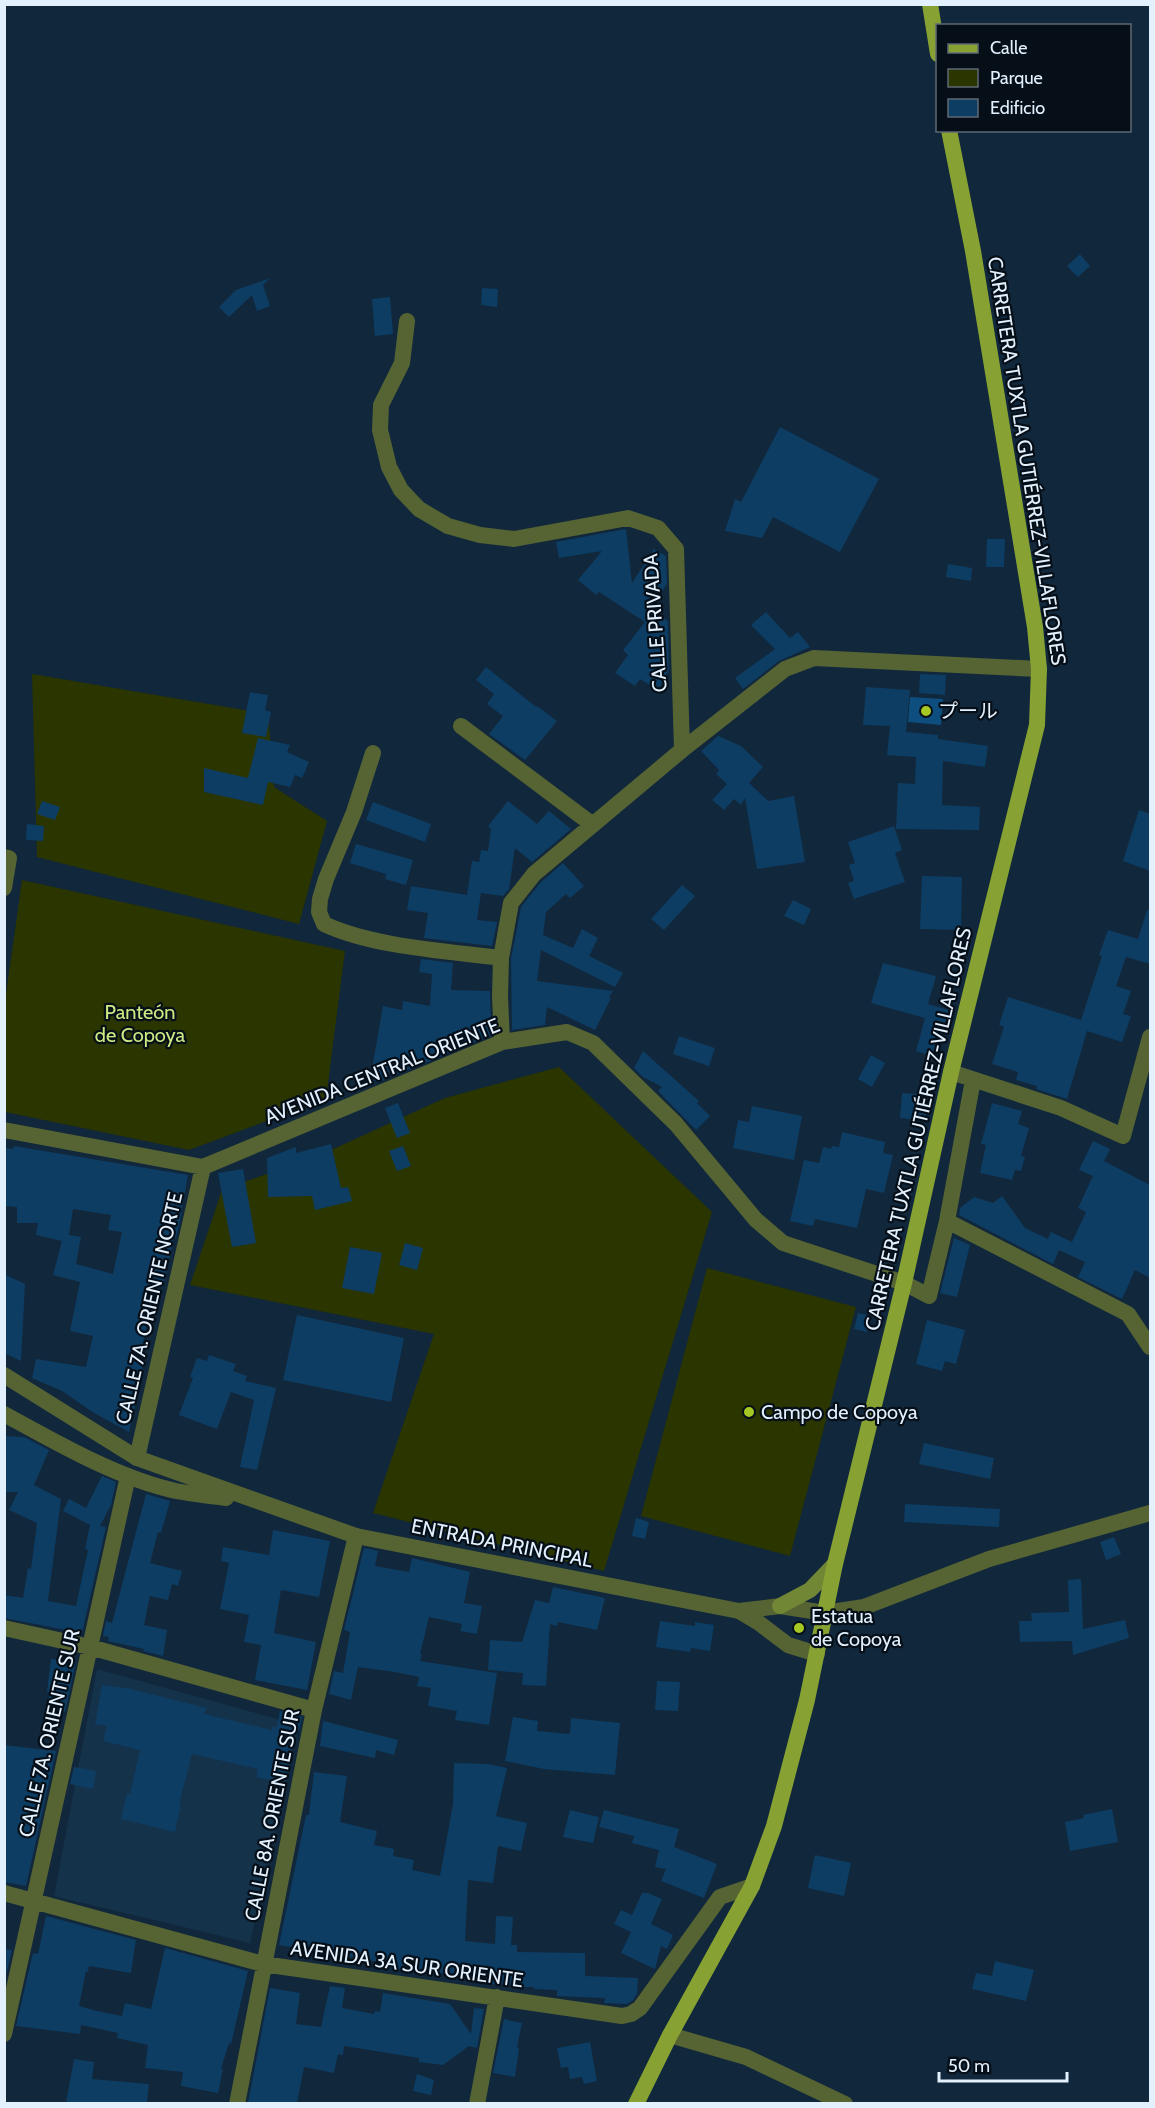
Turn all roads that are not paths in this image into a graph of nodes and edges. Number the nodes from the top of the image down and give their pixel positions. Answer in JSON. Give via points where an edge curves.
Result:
{"nodes":[{"id":1,"x":930,"y":4,"type":"edge"},
{"id":2,"x":936,"y":42,"type":"edge"},
{"id":3,"x":949,"y":132,"type":"edge"},
{"id":4,"x":406,"y":321,"type":"dead end"},
{"id":5,"x":1039,"y":669,"type":"junction"},
{"id":6,"x":461,"y":726,"type":"dead end"},
{"id":7,"x":682,"y":750,"type":"junction"},
{"id":8,"x":374,"y":753,"type":"dead end"},
{"id":9,"x":593,"y":825,"type":"junction"},
{"id":10,"x":7,"y":857,"type":"edge"},
{"id":11,"x":4,"y":888,"type":"edge"},
{"id":12,"x":501,"y":958,"type":"junction"},
{"id":13,"x":1150,"y":1037,"type":"edge"},
{"id":14,"x":502,"y":1042,"type":"junction"},
{"id":15,"x":951,"y":1072,"type":"junction"},
{"id":16,"x":974,"y":1080,"type":"junction"},
{"id":17,"x":4,"y":1130,"type":"edge"},
{"id":18,"x":203,"y":1167,"type":"junction"},
{"id":19,"x":947,"y":1221,"type":"junction"},
{"id":20,"x":904,"y":1283,"type":"junction"},
{"id":21,"x":1150,"y":1347,"type":"edge"},
{"id":22,"x":4,"y":1375,"type":"edge"},
{"id":23,"x":4,"y":1414,"type":"edge"},
{"id":24,"x":137,"y":1458,"type":"junction"},
{"id":25,"x":128,"y":1476,"type":"junction"},
{"id":26,"x":260,"y":1503,"type":"junction"},
{"id":27,"x":1150,"y":1513,"type":"edge"},
{"id":28,"x":356,"y":1536,"type":"junction"},
{"id":29,"x":835,"y":1564,"type":"junction"},
{"id":30,"x":780,"y":1606,"type":"junction"},
{"id":31,"x":739,"y":1611,"type":"junction"},
{"id":32,"x":825,"y":1613,"type":"junction"},
{"id":33,"x":4,"y":1628,"type":"edge"},
{"id":34,"x":90,"y":1647,"type":"junction"},
{"id":35,"x":817,"y":1654,"type":"junction"},
{"id":36,"x":314,"y":1710,"type":"junction"},
{"id":37,"x":752,"y":1886,"type":"junction"},
{"id":38,"x":4,"y":1893,"type":"edge"},
{"id":39,"x":33,"y":1900,"type":"junction"},
{"id":40,"x":263,"y":1964,"type":"junction"},
{"id":41,"x":498,"y":1997,"type":"junction"},
{"id":42,"x":4,"y":2034,"type":"edge"},
{"id":43,"x":670,"y":2035,"type":"junction"},
{"id":44,"x":237,"y":2103,"type":"edge"},
{"id":45,"x":477,"y":2103,"type":"edge"},
{"id":46,"x":636,"y":2103,"type":"edge"},
{"id":47,"x":844,"y":2103,"type":"edge"}],
"edges":[{"from":1,"to":2,"type":"main road"},
{"from":3,"to":5,"type":"main road","name":"CARRETERA TUXTLA GUTIÉRREZ-VILLAFLORES","via":[[973,250]]},
{"from":4,"to":7,"type":"street","name":"CALLE PRIVADA","via":[[402,363],[381,405],[380,430],[389,467],[401,490],[419,509],[448,526],[480,536],[514,538],[628,518],[658,528],[676,549]]},
{"from":5,"to":7,"type":"street","via":[[814,658],[785,669]]},
{"from":5,"to":15,"type":"main road","name":"CARRETERA TUXTLA GUTIÉRREZ-VILLAFLORES","via":[[1037,724]]},
{"from":6,"to":9,"type":"street"},
{"from":7,"to":9,"type":"street"},
{"from":8,"to":12,"type":"street","via":[[320,899],[319,912],[324,924],[343,933],[391,943]]},
{"from":9,"to":12,"type":"street","via":[[534,874],[512,903]]},
{"from":10,"to":11,"type":"street"},
{"from":12,"to":14,"type":"street"},
{"from":13,"to":16,"type":"street","via":[[1123,1136],[1061,1108]]},
{"from":14,"to":18,"type":"street","name":"AVENIDA CENTRAL ORIENTE"},
{"from":14,"to":20,"type":"street","name":"AVENIDA CENTRAL ORIENTE","via":[[567,1032],[593,1043],[676,1124],[756,1220],[783,1244]]},
{"from":15,"to":16,"type":"street"},
{"from":15,"to":20,"type":"main road","name":"CARRETERA TUXTLA GUTIÉRREZ-VILLAFLORES"},
{"from":16,"to":19,"type":"street"},
{"from":17,"to":18,"type":"street"},
{"from":18,"to":24,"type":"street","name":"CALLE 7A. ORIENTE NORTE"},
{"from":19,"to":20,"type":"street","name":"AVENIDA CENTRAL ORIENTE","via":[[929,1296]]},
{"from":19,"to":21,"type":"street","via":[[1128,1314]]},
{"from":20,"to":29,"type":"main road","name":"CARRETERA TUXTLA GUTIÉRREZ-VILLAFLORES"},
{"from":22,"to":24,"type":"street"},
{"from":23,"to":25,"type":"street"},
{"from":24,"to":26,"type":"street"},
{"from":25,"to":26,"type":"street","via":[[175,1491]]},
{"from":25,"to":34,"type":"street","name":"CALLE 7A. ORIENTE SUR"},
{"from":26,"to":28,"type":"street","name":"ENTRADA PRINCIPAL"},
{"from":27,"to":32,"type":"street","via":[[989,1559],[864,1607]]},
{"from":28,"to":31,"type":"street","name":"ENTRADA PRINCIPAL"},
{"from":28,"to":36,"type":"street","name":"CALLE 8A. ORIENTE SUR"},
{"from":29,"to":30,"type":"main road","via":[[810,1590]]},
{"from":29,"to":32,"type":"main road","name":"CARRETERA TUXTLA GUTIÉRREZ-VILLAFLORES"},
{"from":30,"to":31,"type":"street"},
{"from":30,"to":32,"type":"street"},
{"from":31,"to":35,"type":"street","via":[[788,1645]]},
{"from":32,"to":35,"type":"main road","name":"CARRETERA TUXTLA GUTIÉRREZ-VILLAFLORES"},
{"from":33,"to":34,"type":"street"},
{"from":34,"to":36,"type":"street"},
{"from":34,"to":39,"type":"street","name":"CALLE 7A. ORIENTE SUR"},
{"from":35,"to":37,"type":"main road","name":"CARRETERA TUXTLA GUTIÉRREZ-VILLAFLORES","via":[[774,1826]]},
{"from":36,"to":40,"type":"street","name":"CALLE 8A. ORIENTE SUR"},
{"from":37,"to":41,"type":"street","name":"AVENIDA 3A SUR ORIENTE","via":[[720,1897],[640,2008],[631,2014],[622,2016]]},
{"from":37,"to":43,"type":"main road","name":"CARRETERA TUXTLA GUTIÉRREZ-VILLAFLORES"},
{"from":38,"to":39,"type":"street","name":"AVENIDA 3A SUR ORIENTE"},
{"from":39,"to":40,"type":"street","name":"AVENIDA 3A SUR ORIENTE"},
{"from":39,"to":42,"type":"street","name":"CALLE 7A. ORIENTE SUR"},
{"from":40,"to":41,"type":"street","name":"AVENIDA 3A SUR ORIENTE"},
{"from":40,"to":44,"type":"street","name":"CALLE 8A. ORIENTE SUR"},
{"from":41,"to":45,"type":"street"},
{"from":43,"to":46,"type":"main road","name":"CARRETERA TUXTLA GUTIÉRREZ-VILLAFLORES"},
{"from":43,"to":47,"type":"street","via":[[746,2057]]}]}
